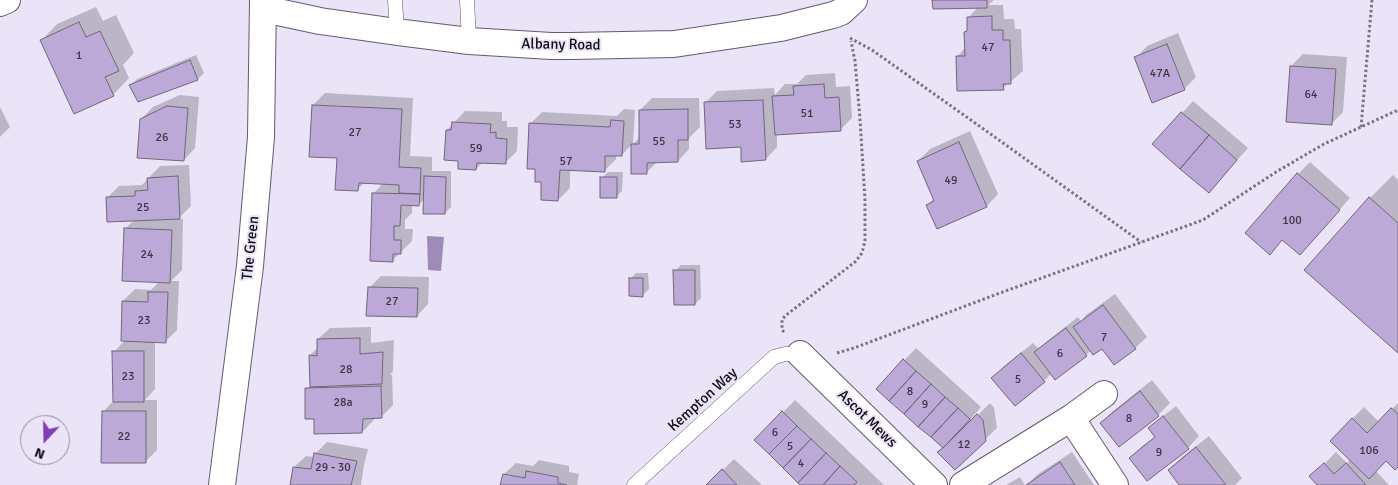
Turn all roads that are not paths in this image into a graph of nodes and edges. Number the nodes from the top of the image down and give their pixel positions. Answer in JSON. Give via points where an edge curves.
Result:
{"nodes":[{"id":1,"x":6,"y":0,"type":"edge"},
{"id":2,"x":395,"y":0,"type":"edge"},
{"id":3,"x":467,"y":0,"type":"edge"},
{"id":4,"x":854,"y":0,"type":"edge"},
{"id":5,"x":0,"y":3,"type":"edge"},
{"id":6,"x":263,"y":5,"type":"edge"},
{"id":7,"x":397,"y":32,"type":"junction"},
{"id":8,"x":468,"y":41,"type":"junction"},
{"id":9,"x":802,"y":356,"type":"joint"},
{"id":10,"x":1104,"y":394,"type":"dead end"},
{"id":11,"x":1071,"y":418,"type":"junction"},
{"id":12,"x":222,"y":485,"type":"edge"},
{"id":13,"x":634,"y":485,"type":"edge"},
{"id":14,"x":934,"y":485,"type":"edge"},
{"id":15,"x":963,"y":485,"type":"edge"},
{"id":16,"x":1115,"y":485,"type":"edge"}],
"edges":[{"from":1,"to":5,"type":"street"},
{"from":2,"to":7,"type":"lane"},
{"from":3,"to":8,"type":"lane"},
{"from":4,"to":8,"type":"street","name":"Albany Road","via":[[841,12],[781,28],[674,44],[551,46]]},
{"from":6,"to":7,"type":"street","name":"Albany Road","via":[[320,21]]},
{"from":6,"to":12,"type":"street","name":"The Green","via":[[261,136],[250,266]]},
{"from":7,"to":8,"type":"street","name":"Albany Road"},
{"from":9,"to":13,"type":"lane","name":"Kempton Way","via":[[785,354],[774,357]]},
{"from":9,"to":14,"type":"street","name":"Ascot Mews"},
{"from":10,"to":11,"type":"street"},
{"from":11,"to":15,"type":"street"},
{"from":11,"to":16,"type":"street"}]}
